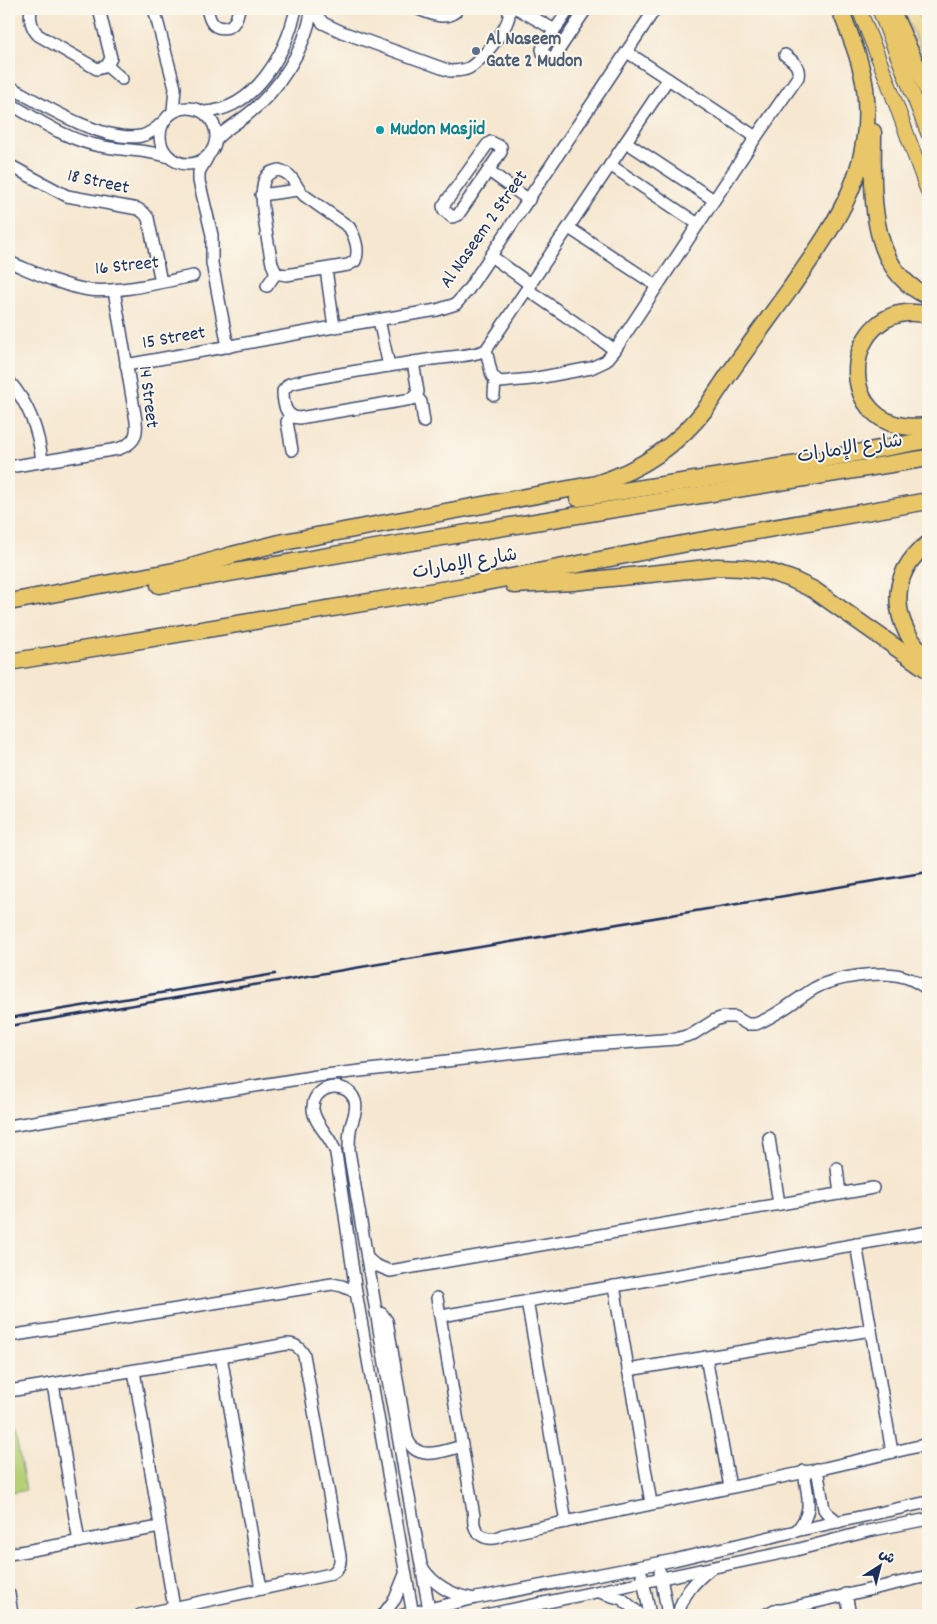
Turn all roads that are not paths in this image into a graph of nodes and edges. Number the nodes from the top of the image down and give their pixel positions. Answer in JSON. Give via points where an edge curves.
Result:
{"nodes":[{"id":1,"x":31,"y":9,"type":"edge"},
{"id":2,"x":99,"y":9,"type":"edge"},
{"id":3,"x":154,"y":9,"type":"edge"},
{"id":4,"x":207,"y":9,"type":"edge"},
{"id":5,"x":238,"y":9,"type":"edge"},
{"id":6,"x":296,"y":9,"type":"edge"},
{"id":7,"x":312,"y":9,"type":"edge"},
{"id":8,"x":418,"y":9,"type":"edge"},
{"id":9,"x":458,"y":9,"type":"edge"},
{"id":10,"x":569,"y":9,"type":"edge"},
{"id":11,"x":586,"y":9,"type":"edge"},
{"id":12,"x":655,"y":9,"type":"edge"},
{"id":13,"x":840,"y":9,"type":"edge"},
{"id":14,"x":844,"y":9,"type":"edge"},
{"id":15,"x":859,"y":9,"type":"edge"},
{"id":16,"x":879,"y":9,"type":"edge"},
{"id":17,"x":891,"y":9,"type":"edge"},
{"id":18,"x":899,"y":9,"type":"edge"},
{"id":19,"x":512,"y":10,"type":"edge"},
{"id":20,"x":555,"y":30,"type":"junction"},
{"id":21,"x":342,"y":32,"type":"junction"},
{"id":22,"x":306,"y":34,"type":"junction"},
{"id":23,"x":628,"y":52,"type":"junction"},
{"id":24,"x":785,"y":56,"type":"dead end"},
{"id":25,"x":107,"y":66,"type":"junction"},
{"id":26,"x":928,"y":71,"type":"edge"},
{"id":27,"x":122,"y":79,"type":"dead end"},
{"id":28,"x":668,"y":79,"type":"junction"},
{"id":29,"x":9,"y":86,"type":"edge"},
{"id":30,"x":928,"y":91,"type":"edge"},
{"id":31,"x":9,"y":103,"type":"edge"},
{"id":32,"x":173,"y":111,"type":"junction"},
{"id":33,"x":204,"y":112,"type":"junction"},
{"id":34,"x":163,"y":122,"type":"junction"},
{"id":35,"x":928,"y":133,"type":"edge"},
{"id":36,"x":756,"y":137,"type":"junction"},
{"id":37,"x":217,"y":138,"type":"junction"},
{"id":38,"x":626,"y":142,"type":"junction"},
{"id":39,"x":169,"y":157,"type":"junction"},
{"id":40,"x":207,"y":158,"type":"junction"},
{"id":41,"x":873,"y":160,"type":"junction"},
{"id":42,"x":180,"y":163,"type":"junction"},
{"id":43,"x":610,"y":165,"type":"junction"},
{"id":44,"x":9,"y":166,"type":"edge"},
{"id":45,"x":489,"y":171,"type":"junction"},
{"id":46,"x":298,"y":190,"type":"junction"},
{"id":47,"x":928,"y":192,"type":"edge"},
{"id":48,"x":261,"y":196,"type":"junction"},
{"id":49,"x":529,"y":200,"type":"junction"},
{"id":50,"x":714,"y":200,"type":"junction"},
{"id":51,"x":698,"y":224,"type":"junction"},
{"id":52,"x":570,"y":228,"type":"junction"},
{"id":53,"x":207,"y":232,"type":"junction"},
{"id":54,"x":492,"y":256,"type":"junction"},
{"id":55,"x":9,"y":262,"type":"edge"},
{"id":56,"x":326,"y":269,"type":"junction"},
{"id":57,"x":276,"y":273,"type":"junction"},
{"id":58,"x":193,"y":276,"type":"dead end"},
{"id":59,"x":161,"y":282,"type":"junction"},
{"id":60,"x":267,"y":286,"type":"dead end"},
{"id":61,"x":657,"y":286,"type":"junction"},
{"id":62,"x":529,"y":288,"type":"junction"},
{"id":63,"x":928,"y":288,"type":"edge"},
{"id":64,"x":114,"y":290,"type":"junction"},
{"id":65,"x":928,"y":296,"type":"edge"},
{"id":66,"x":928,"y":316,"type":"edge"},
{"id":67,"x":379,"y":320,"type":"junction"},
{"id":68,"x":334,"y":327,"type":"junction"},
{"id":69,"x":228,"y":347,"type":"junction"},
{"id":70,"x":486,"y":350,"type":"junction"},
{"id":71,"x":615,"y":350,"type":"junction"},
{"id":72,"x":413,"y":362,"type":"junction"},
{"id":73,"x":126,"y":365,"type":"junction"},
{"id":74,"x":389,"y":366,"type":"junction"},
{"id":75,"x":495,"y":380,"type":"junction"},
{"id":76,"x":9,"y":381,"type":"edge"},
{"id":77,"x":494,"y":395,"type":"dead end"},
{"id":78,"x":416,"y":396,"type":"junction"},
{"id":79,"x":290,"y":416,"type":"junction"},
{"id":80,"x":424,"y":422,"type":"dead end"},
{"id":81,"x":928,"y":426,"type":"edge"},
{"id":82,"x":928,"y":440,"type":"edge"},
{"id":83,"x":292,"y":450,"type":"dead end"},
{"id":84,"x":928,"y":458,"type":"edge"},
{"id":85,"x":42,"y":462,"type":"junction"},
{"id":86,"x":9,"y":467,"type":"edge"},
{"id":87,"x":928,"y":501,"type":"edge"},
{"id":88,"x":928,"y":544,"type":"edge"},
{"id":89,"x":181,"y":570,"type":"junction"},
{"id":90,"x":465,"y":586,"type":"junction"},
{"id":91,"x":9,"y":602,"type":"edge"},
{"id":92,"x":9,"y":611,"type":"edge"},
{"id":93,"x":928,"y":658,"type":"edge"},
{"id":94,"x":9,"y":662,"type":"edge"},
{"id":95,"x":928,"y":670,"type":"edge"},
{"id":96,"x":928,"y":989,"type":"edge"},
{"id":97,"x":9,"y":1126,"type":"edge"},
{"id":98,"x":769,"y":1138,"type":"dead end"},
{"id":99,"x":837,"y":1168,"type":"dead end"},
{"id":100,"x":873,"y":1188,"type":"dead end"},
{"id":101,"x":840,"y":1194,"type":"junction"},
{"id":102,"x":779,"y":1204,"type":"junction"},
{"id":103,"x":928,"y":1232,"type":"edge"},
{"id":104,"x":856,"y":1244,"type":"junction"},
{"id":105,"x":367,"y":1258,"type":"junction"},
{"id":106,"x":352,"y":1264,"type":"junction"},
{"id":107,"x":390,"y":1271,"type":"junction"},
{"id":108,"x":332,"y":1284,"type":"junction"},
{"id":109,"x":614,"y":1286,"type":"junction"},
{"id":110,"x":372,"y":1290,"type":"junction"},
{"id":111,"x":356,"y":1292,"type":"junction"},
{"id":112,"x":437,"y":1298,"type":"dead end"},
{"id":113,"x":527,"y":1301,"type":"junction"},
{"id":114,"x":376,"y":1311,"type":"junction"},
{"id":115,"x":440,"y":1316,"type":"junction"},
{"id":116,"x":871,"y":1330,"type":"junction"},
{"id":117,"x":9,"y":1336,"type":"edge"},
{"id":118,"x":221,"y":1356,"type":"junction"},
{"id":119,"x":706,"y":1357,"type":"junction"},
{"id":120,"x":628,"y":1370,"type":"junction"},
{"id":121,"x":134,"y":1371,"type":"junction"},
{"id":122,"x":53,"y":1384,"type":"junction"},
{"id":123,"x":9,"y":1391,"type":"edge"},
{"id":124,"x":928,"y":1444,"type":"edge"},
{"id":125,"x":462,"y":1446,"type":"junction"},
{"id":126,"x":892,"y":1452,"type":"junction"},
{"id":127,"x":821,"y":1468,"type":"junction"},
{"id":128,"x":804,"y":1471,"type":"junction"},
{"id":129,"x":730,"y":1487,"type":"junction"},
{"id":130,"x":928,"y":1502,"type":"edge"},
{"id":131,"x":651,"y":1503,"type":"junction"},
{"id":132,"x":823,"y":1504,"type":"junction"},
{"id":133,"x":808,"y":1511,"type":"junction"},
{"id":134,"x":928,"y":1519,"type":"edge"},
{"id":135,"x":566,"y":1522,"type":"junction"},
{"id":136,"x":838,"y":1522,"type":"junction"},
{"id":137,"x":160,"y":1527,"type":"junction"},
{"id":138,"x":796,"y":1531,"type":"junction"},
{"id":139,"x":78,"y":1542,"type":"junction"},
{"id":140,"x":9,"y":1554,"type":"edge"},
{"id":141,"x":658,"y":1562,"type":"junction"},
{"id":142,"x":420,"y":1563,"type":"junction"},
{"id":143,"x":640,"y":1566,"type":"junction"},
{"id":144,"x":712,"y":1567,"type":"junction"},
{"id":145,"x":406,"y":1570,"type":"junction"},
{"id":146,"x":928,"y":1576,"type":"edge"},
{"id":147,"x":661,"y":1578,"type":"junction"},
{"id":148,"x":643,"y":1582,"type":"junction"},
{"id":149,"x":260,"y":1589,"type":"junction"},
{"id":150,"x":595,"y":1592,"type":"junction"},
{"id":151,"x":9,"y":1594,"type":"edge"},
{"id":152,"x":846,"y":1594,"type":"junction"},
{"id":153,"x":476,"y":1598,"type":"junction"},
{"id":154,"x":174,"y":1608,"type":"junction"},
{"id":155,"x":430,"y":1612,"type":"edge"},
{"id":156,"x":779,"y":1613,"type":"edge"},
{"id":157,"x":410,"y":1614,"type":"edge"},
{"id":158,"x":12,"y":1615,"type":"edge"},
{"id":159,"x":140,"y":1615,"type":"edge"},
{"id":160,"x":383,"y":1615,"type":"edge"},
{"id":161,"x":486,"y":1615,"type":"edge"},
{"id":162,"x":642,"y":1615,"type":"edge"},
{"id":163,"x":650,"y":1615,"type":"edge"},
{"id":164,"x":668,"y":1615,"type":"edge"},
{"id":165,"x":678,"y":1615,"type":"edge"},
{"id":166,"x":766,"y":1615,"type":"edge"},
{"id":167,"x":850,"y":1615,"type":"edge"}],
"edges":[{"from":1,"to":25,"type":"street","via":[[30,22],[38,35],[92,67],[102,69]]},
{"from":2,"to":25,"type":"street","via":[[111,54]]},
{"from":3,"to":32,"type":"street","via":[[175,88]]},
{"from":4,"to":5,"type":"street","via":[[211,22],[224,28],[236,21]]},
{"from":6,"to":33,"type":"street","via":[[281,51],[262,80],[237,103]]},
{"from":7,"to":21,"type":"street","via":[[323,23]]},
{"from":7,"to":22,"type":"street"},
{"from":8,"to":9,"type":"street","via":[[443,17]]},
{"from":10,"to":20,"type":"street"},
{"from":11,"to":20,"type":"street","via":[[550,58],[542,49]]},
{"from":12,"to":23,"type":"street","name":"Al Naseem 2 Street"},
{"from":13,"to":89,"type":"highway","via":[[857,52],[866,101],[862,153],[848,197],[830,232],[707,407],[669,447],[634,469],[596,484],[284,542]]},
{"from":14,"to":41,"type":"highway","via":[[868,85],[873,119]]},
{"from":15,"to":47,"type":"main road"},
{"from":16,"to":35,"type":"main road"},
{"from":17,"to":30,"type":"highway"},
{"from":18,"to":26,"type":"highway"},
{"from":19,"to":20,"type":"street"},
{"from":19,"to":21,"type":"street","via":[[486,53],[468,69],[459,71],[450,71]]},
{"from":21,"to":22,"type":"street","via":[[322,29]]},
{"from":22,"to":37,"type":"street","via":[[291,64],[271,91]]},
{"from":23,"to":28,"type":"street"},
{"from":23,"to":49,"type":"street","name":"Al Naseem 2 Street"},
{"from":24,"to":36,"type":"street","via":[[797,66],[798,77]]},
{"from":25,"to":27,"type":"street"},
{"from":28,"to":36,"type":"street"},
{"from":28,"to":38,"type":"street"},
{"from":29,"to":34,"type":"street","via":[[60,115],[107,132],[141,136]]},
{"from":31,"to":39,"type":"street","via":[[81,141]]},
{"from":32,"to":33,"type":"street","via":[[186,107]]},
{"from":32,"to":34,"type":"street"},
{"from":33,"to":37,"type":"street","via":[[214,124]]},
{"from":34,"to":39,"type":"street","via":[[160,140]]},
{"from":36,"to":50,"type":"street"},
{"from":37,"to":40,"type":"street"},
{"from":38,"to":43,"type":"street"},
{"from":38,"to":50,"type":"street"},
{"from":39,"to":42,"type":"street"},
{"from":40,"to":42,"type":"street","via":[[194,164]]},
{"from":40,"to":53,"type":"street","via":[[199,172],[199,182]]},
{"from":41,"to":63,"type":"highway","via":[[882,219],[892,253],[906,274]]},
{"from":41,"to":65,"type":"highway","via":[[874,203],[884,248],[900,276]]},
{"from":42,"to":53,"type":"street","via":[[197,190]]},
{"from":43,"to":51,"type":"street"},
{"from":43,"to":52,"type":"street"},
{"from":44,"to":59,"type":"street","name":"18 Street","via":[[67,196],[138,209],[144,213],[148,218]]},
{"from":45,"to":45,"type":"street","via":[[502,152],[501,147],[493,142],[486,145],[444,204],[444,210],[452,217],[457,216]]},
{"from":45,"to":49,"type":"street"},
{"from":46,"to":48,"type":"street"},
{"from":46,"to":48,"type":"street","via":[[288,172],[279,170],[265,178]]},
{"from":46,"to":56,"type":"street","via":[[349,227],[352,233],[357,253],[355,261]]},
{"from":48,"to":57,"type":"street"},
{"from":49,"to":54,"type":"street","name":"Al Naseem 2 Street"},
{"from":50,"to":51,"type":"street"},
{"from":51,"to":61,"type":"street"},
{"from":52,"to":61,"type":"street"},
{"from":52,"to":62,"type":"street"},
{"from":53,"to":69,"type":"street","via":[[207,249]]},
{"from":54,"to":62,"type":"street"},
{"from":54,"to":67,"type":"street","name":"Al Naseem 2 Street","via":[[456,304]]},
{"from":55,"to":64,"type":"street","name":"16 Street","via":[[76,287]]},
{"from":56,"to":57,"type":"street","via":[[286,275]]},
{"from":56,"to":68,"type":"street"},
{"from":57,"to":60,"type":"street"},
{"from":58,"to":59,"type":"street","name":"16 Street"},
{"from":59,"to":64,"type":"street","name":"16 Street"},
{"from":61,"to":71,"type":"street"},
{"from":62,"to":70,"type":"street"},
{"from":62,"to":71,"type":"street"},
{"from":64,"to":73,"type":"street","name":"14 Street"},
{"from":66,"to":81,"type":"highway","via":[[903,314],[881,323],[865,340],[856,369],[864,399],[880,416],[901,426]]},
{"from":67,"to":68,"type":"street","name":"Al Naseem 2 Street"},
{"from":67,"to":74,"type":"street"},
{"from":68,"to":69,"type":"street","name":"Al Naseem 2 Street"},
{"from":69,"to":73,"type":"street","name":"15 Street"},
{"from":70,"to":72,"type":"street"},
{"from":70,"to":75,"type":"street"},
{"from":71,"to":75,"type":"street","via":[[606,361],[591,368],[505,382]]},
{"from":72,"to":74,"type":"street"},
{"from":72,"to":78,"type":"street"},
{"from":73,"to":85,"type":"street","name":"14 Street","via":[[137,431],[134,441],[118,449]]},
{"from":74,"to":79,"type":"street","via":[[289,384],[283,396]]},
{"from":75,"to":77,"type":"street"},
{"from":76,"to":85,"type":"street","via":[[32,416]]},
{"from":78,"to":79,"type":"street","via":[[299,418]]},
{"from":78,"to":80,"type":"street","via":[[421,402]]},
{"from":79,"to":83,"type":"street","via":[[287,422]]},
{"from":82,"to":89,"type":"highway","via":[[484,514]]},
{"from":84,"to":92,"type":"highway","name":"شارع الإمارات"},
{"from":85,"to":86,"type":"street","name":"14 Street"},
{"from":87,"to":90,"type":"highway","name":"شارع الإمارات"},
{"from":88,"to":93,"type":"highway","via":[[908,566],[898,598],[905,630]]},
{"from":89,"to":91,"type":"highway"},
{"from":90,"to":94,"type":"highway","name":"شارع الإمارات"},
{"from":90,"to":95,"type":"highway","via":[[573,582],[717,567],[761,570],[814,590]]},
{"from":96,"to":97,"type":"street","via":[[905,977],[876,974],[820,985],[756,1024],[724,1017],[693,1034],[676,1039],[577,1046],[317,1076]]},
{"from":98,"to":102,"type":"street"},
{"from":99,"to":101,"type":"street"},
{"from":100,"to":101,"type":"street"},
{"from":101,"to":102,"type":"street"},
{"from":102,"to":107,"type":"street"},
{"from":103,"to":104,"type":"street"},
{"from":104,"to":109,"type":"street"},
{"from":104,"to":116,"type":"street"},
{"from":105,"to":106,"type":"street","via":[[349,1151],[356,1105],[347,1090],[330,1087],[320,1092],[313,1108],[336,1154]]},
{"from":105,"to":107,"type":"street"},
{"from":105,"to":110,"type":"street"},
{"from":106,"to":108,"type":"street","via":[[346,1274]]},
{"from":106,"to":111,"type":"street"},
{"from":107,"to":110,"type":"street"},
{"from":108,"to":111,"type":"street"},
{"from":108,"to":117,"type":"street"},
{"from":109,"to":113,"type":"street"},
{"from":109,"to":120,"type":"street"},
{"from":110,"to":114,"type":"street"},
{"from":111,"to":145,"type":"street"},
{"from":112,"to":115,"type":"street"},
{"from":113,"to":115,"type":"street"},
{"from":113,"to":135,"type":"street"},
{"from":114,"to":125,"type":"street","via":[[386,1321],[411,1446],[426,1454]]},
{"from":114,"to":142,"type":"street"},
{"from":115,"to":125,"type":"street"},
{"from":116,"to":119,"type":"street"},
{"from":116,"to":126,"type":"street"},
{"from":118,"to":121,"type":"street"},
{"from":118,"to":149,"type":"street"},
{"from":118,"to":149,"type":"street","via":[[287,1344],[302,1351],[340,1556],[340,1565],[331,1574]]},
{"from":119,"to":120,"type":"street"},
{"from":119,"to":129,"type":"street"},
{"from":120,"to":131,"type":"street"},
{"from":121,"to":122,"type":"street"},
{"from":121,"to":137,"type":"street"},
{"from":122,"to":123,"type":"street"},
{"from":122,"to":139,"type":"street"},
{"from":124,"to":126,"type":"street"},
{"from":125,"to":135,"type":"street","via":[[474,1516],[479,1525],[503,1535]]},
{"from":126,"to":127,"type":"street"},
{"from":127,"to":128,"type":"street"},
{"from":127,"to":132,"type":"street"},
{"from":128,"to":129,"type":"street"},
{"from":128,"to":133,"type":"street"},
{"from":129,"to":131,"type":"street"},
{"from":130,"to":136,"type":"street"},
{"from":131,"to":135,"type":"street"},
{"from":132,"to":133,"type":"street"},
{"from":132,"to":136,"type":"street","via":[[827,1514]]},
{"from":133,"to":138,"type":"street","via":[[805,1522]]},
{"from":134,"to":144,"type":"street"},
{"from":136,"to":138,"type":"street"},
{"from":137,"to":139,"type":"street"},
{"from":137,"to":154,"type":"street"},
{"from":138,"to":141,"type":"street"},
{"from":139,"to":140,"type":"street"},
{"from":141,"to":143,"type":"street"},
{"from":141,"to":147,"type":"street"},
{"from":142,"to":153,"type":"street","via":[[442,1587],[458,1595]]},
{"from":142,"to":155,"type":"street"},
{"from":143,"to":148,"type":"street"},
{"from":143,"to":153,"type":"street"},
{"from":144,"to":147,"type":"street"},
{"from":144,"to":165,"type":"street","via":[[686,1593]]},
{"from":145,"to":157,"type":"street"},
{"from":145,"to":160,"type":"street","via":[[395,1599]]},
{"from":146,"to":152,"type":"street"},
{"from":147,"to":148,"type":"street"},
{"from":147,"to":164,"type":"street"},
{"from":148,"to":150,"type":"street"},
{"from":148,"to":163,"type":"street"},
{"from":149,"to":154,"type":"street"},
{"from":150,"to":161,"type":"street"},
{"from":150,"to":162,"type":"street","via":[[622,1599]]},
{"from":151,"to":158,"type":"street"},
{"from":152,"to":156,"type":"street"},
{"from":152,"to":167,"type":"street"},
{"from":153,"to":155,"type":"street"},
{"from":154,"to":159,"type":"street"},
{"from":155,"to":157,"type":"street"},
{"from":156,"to":166,"type":"street","via":[[774,1610]]}]}
